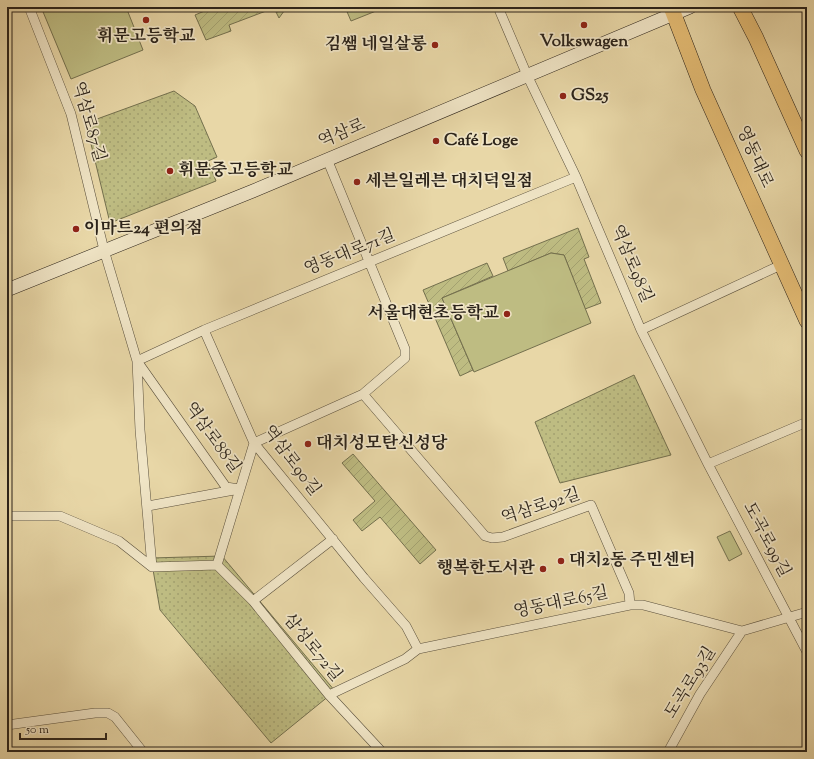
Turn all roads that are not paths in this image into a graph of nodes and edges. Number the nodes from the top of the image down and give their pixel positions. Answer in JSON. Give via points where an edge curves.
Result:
{"nodes":[{"id":1,"x":29,"y":7,"type":"edge"},
{"id":2,"x":498,"y":7,"type":"edge"},
{"id":3,"x":690,"y":7,"type":"edge"},
{"id":4,"x":740,"y":7,"type":"edge"},
{"id":5,"x":672,"y":10,"type":"edge"},
{"id":6,"x":527,"y":75,"type":"junction"},
{"id":7,"x":807,"y":151,"type":"edge"},
{"id":8,"x":327,"y":159,"type":"junction"},
{"id":9,"x":576,"y":177,"type":"junction"},
{"id":10,"x":104,"y":250,"type":"junction"},
{"id":11,"x":370,"y":263,"type":"junction"},
{"id":12,"x":782,"y":265,"type":"junction"},
{"id":13,"x":7,"y":290,"type":"edge"},
{"id":14,"x":807,"y":321,"type":"edge"},
{"id":15,"x":204,"y":330,"type":"junction"},
{"id":16,"x":642,"y":330,"type":"junction"},
{"id":17,"x":137,"y":361,"type":"junction"},
{"id":18,"x":363,"y":394,"type":"junction"},
{"id":19,"x":807,"y":422,"type":"edge"},
{"id":20,"x":254,"y":443,"type":"junction"},
{"id":21,"x":708,"y":464,"type":"junction"},
{"id":22,"x":239,"y":489,"type":"junction"},
{"id":23,"x":148,"y":506,"type":"junction"},
{"id":24,"x":7,"y":516,"type":"edge"},
{"id":25,"x":333,"y":539,"type":"junction"},
{"id":26,"x":217,"y":565,"type":"junction"},
{"id":27,"x":152,"y":567,"type":"junction"},
{"id":28,"x":253,"y":601,"type":"junction"},
{"id":29,"x":630,"y":605,"type":"junction"},
{"id":30,"x":807,"y":612,"type":"edge"},
{"id":31,"x":788,"y":618,"type":"junction"},
{"id":32,"x":742,"y":631,"type":"junction"},
{"id":33,"x":418,"y":649,"type":"junction"},
{"id":34,"x":807,"y":652,"type":"edge"},
{"id":35,"x":329,"y":695,"type":"junction"},
{"id":36,"x":7,"y":725,"type":"edge"},
{"id":37,"x":143,"y":752,"type":"edge"},
{"id":38,"x":382,"y":752,"type":"edge"},
{"id":39,"x":668,"y":752,"type":"edge"}],
"edges":[{"from":1,"to":10,"type":"street","name":"역삼로87길","via":[[71,114]]},
{"from":2,"to":6,"type":"street","name":"역삼로98길"},
{"from":3,"to":5,"type":"main road","name":"역삼로"},
{"from":4,"to":7,"type":"main road"},
{"from":5,"to":6,"type":"main road","name":"역삼로"},
{"from":5,"to":12,"type":"main road","name":"영동대로","via":[[703,90]]},
{"from":6,"to":8,"type":"main road","name":"역삼로"},
{"from":6,"to":9,"type":"street","name":"역삼로98길"},
{"from":8,"to":10,"type":"main road","name":"역삼로"},
{"from":8,"to":11,"type":"street"},
{"from":9,"to":11,"type":"street","name":"영동대로71길"},
{"from":9,"to":16,"type":"street","name":"역삼로98길"},
{"from":10,"to":13,"type":"main road","name":"역삼로"},
{"from":10,"to":17,"type":"street","name":"역삼로88길"},
{"from":11,"to":15,"type":"street","name":"영동대로71길"},
{"from":11,"to":18,"type":"street","via":[[405,349],[405,358]]},
{"from":12,"to":14,"type":"main road","name":"영동대로"},
{"from":12,"to":16,"type":"street"},
{"from":15,"to":17,"type":"street","name":"영동대로71길"},
{"from":15,"to":20,"type":"street","name":"역삼로90길"},
{"from":16,"to":21,"type":"street","name":"역삼로98길"},
{"from":17,"to":22,"type":"street","name":"역삼로88길","via":[[226,487]]},
{"from":17,"to":23,"type":"street","name":"역삼로88길","via":[[140,430]]},
{"from":18,"to":20,"type":"street"},
{"from":18,"to":29,"type":"street","name":"역삼로92길","via":[[485,536],[503,537],[591,505],[629,593]]},
{"from":19,"to":21,"type":"street"},
{"from":20,"to":22,"type":"street"},
{"from":20,"to":25,"type":"street","name":"역삼로90길"},
{"from":21,"to":31,"type":"street","name":"도곡로99길"},
{"from":22,"to":23,"type":"street","name":"역삼로88길"},
{"from":22,"to":26,"type":"street"},
{"from":23,"to":27,"type":"street","name":"역삼로88길"},
{"from":24,"to":27,"type":"street","via":[[60,516],[119,541]]},
{"from":25,"to":28,"type":"street"},
{"from":25,"to":33,"type":"street","name":"역삼로90길","via":[[406,626]]},
{"from":26,"to":27,"type":"street"},
{"from":26,"to":28,"type":"street","name":"삼성로72길"},
{"from":28,"to":35,"type":"street","name":"삼성로72길"},
{"from":29,"to":32,"type":"street","name":"영동대로65길","via":[[643,605]]},
{"from":29,"to":33,"type":"street","name":"영동대로65길"},
{"from":30,"to":31,"type":"street"},
{"from":31,"to":32,"type":"street"},
{"from":31,"to":34,"type":"street","name":"도곡로99길"},
{"from":32,"to":39,"type":"street","name":"도곡로93길","via":[[700,694]]},
{"from":33,"to":35,"type":"street","name":"영동대로65길","via":[[404,659]]},
{"from":35,"to":38,"type":"street","name":"삼성로72길"},
{"from":36,"to":37,"type":"street","via":[[108,713],[115,717]]}]}
